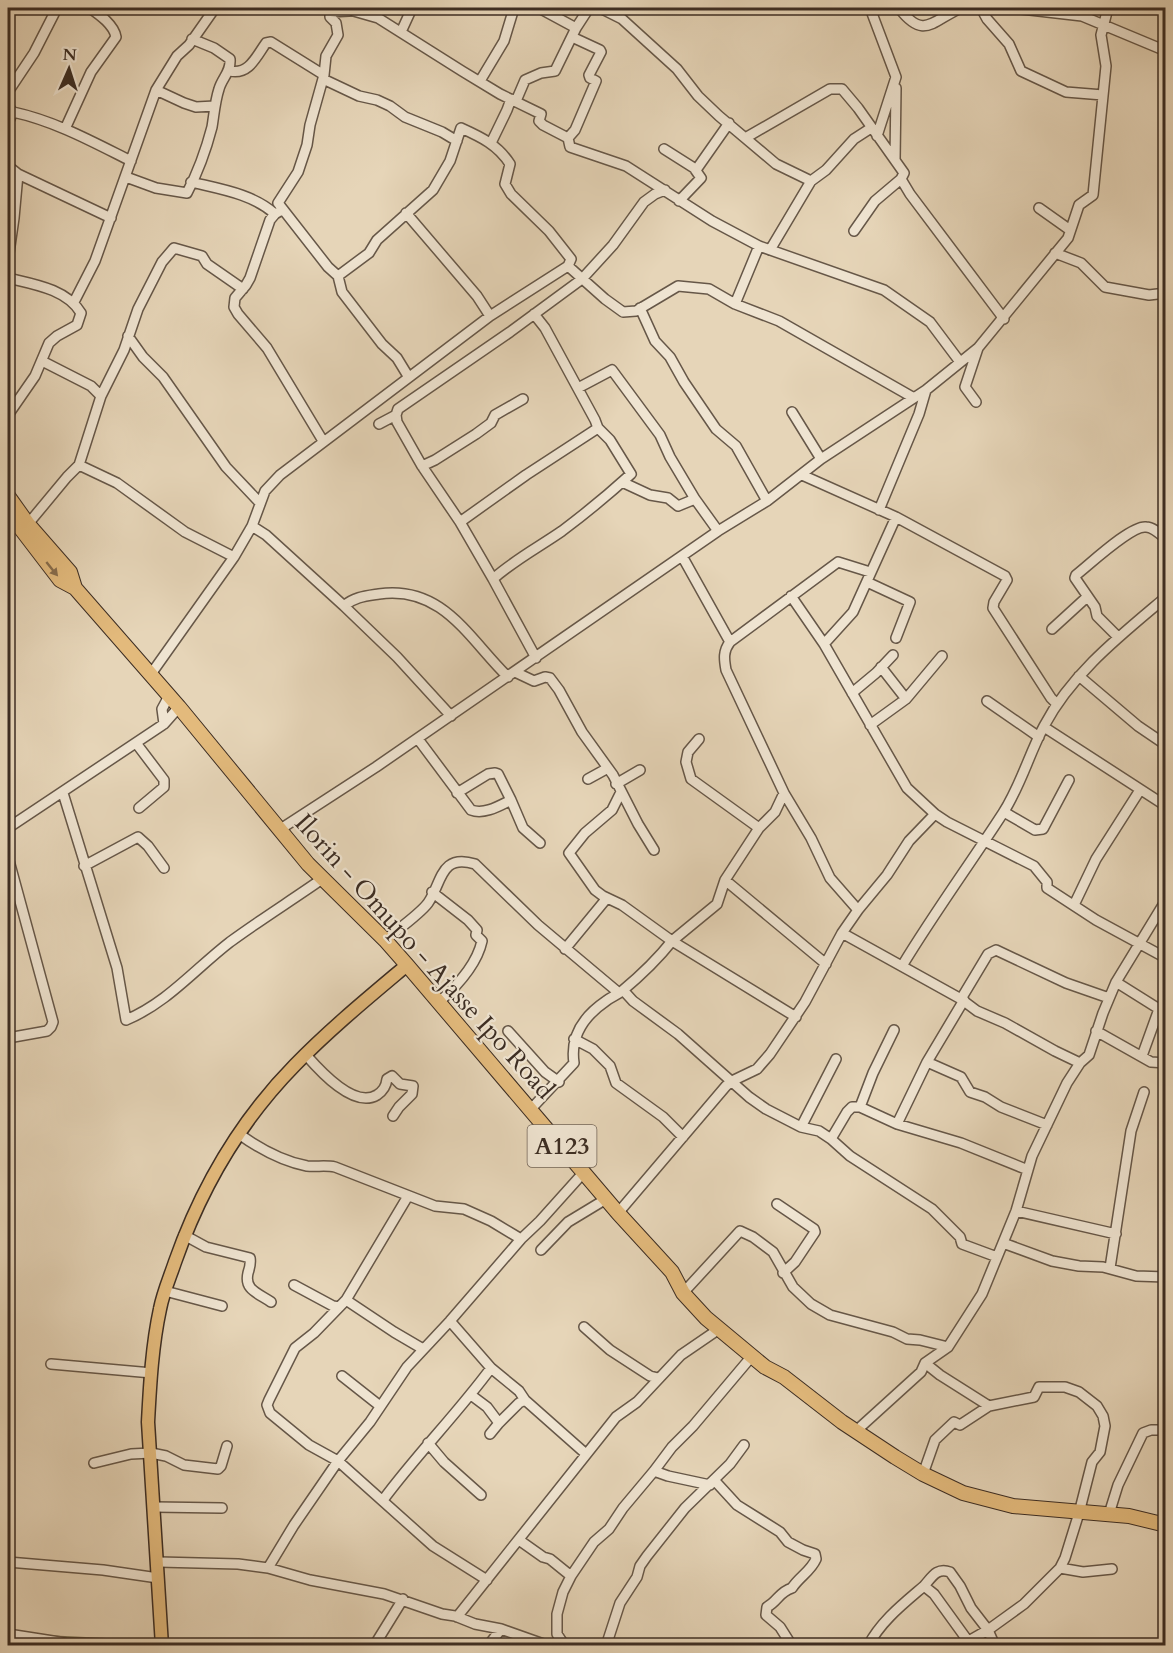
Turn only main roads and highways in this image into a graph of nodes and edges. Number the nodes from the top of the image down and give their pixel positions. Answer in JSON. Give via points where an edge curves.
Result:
{"nodes":[{"id":1,"x":8,"y":496,"type":"edge"},
{"id":2,"x":8,"y":512,"type":"edge"},
{"id":3,"x":75,"y":588,"type":"junction"},
{"id":4,"x":407,"y":965,"type":"junction"},
{"id":5,"x":1166,"y":1525,"type":"edge"},
{"id":6,"x":161,"y":1645,"type":"edge"}],
"edges":[{"from":1,"to":3,"type":"highway","name":"Ilorin - Omupo - Ajasse Ipo Road","number":"A123","via":[[70,572]]},
{"from":2,"to":3,"type":"highway","name":"Ilorin - Omupo - Ajasse Ipo Road","number":"A123","one_way":true,"via":[[60,580]]},
{"from":3,"to":4,"type":"highway","name":"Ilorin - Omupo - Ajasse Ipo Road","number":"A123","via":[[322,879]]},
{"from":4,"to":5,"type":"highway","name":"Ilorin - Omupo - Ajasse Ipo Road","number":"A123","via":[[672,1272],[683,1293],[706,1318],[765,1367],[923,1474],[963,1493],[1031,1509],[1130,1516]]},
{"from":4,"to":6,"type":"main road","via":[[306,1055],[257,1108],[218,1165],[184,1235],[165,1291],[154,1342],[148,1422]]}]}
